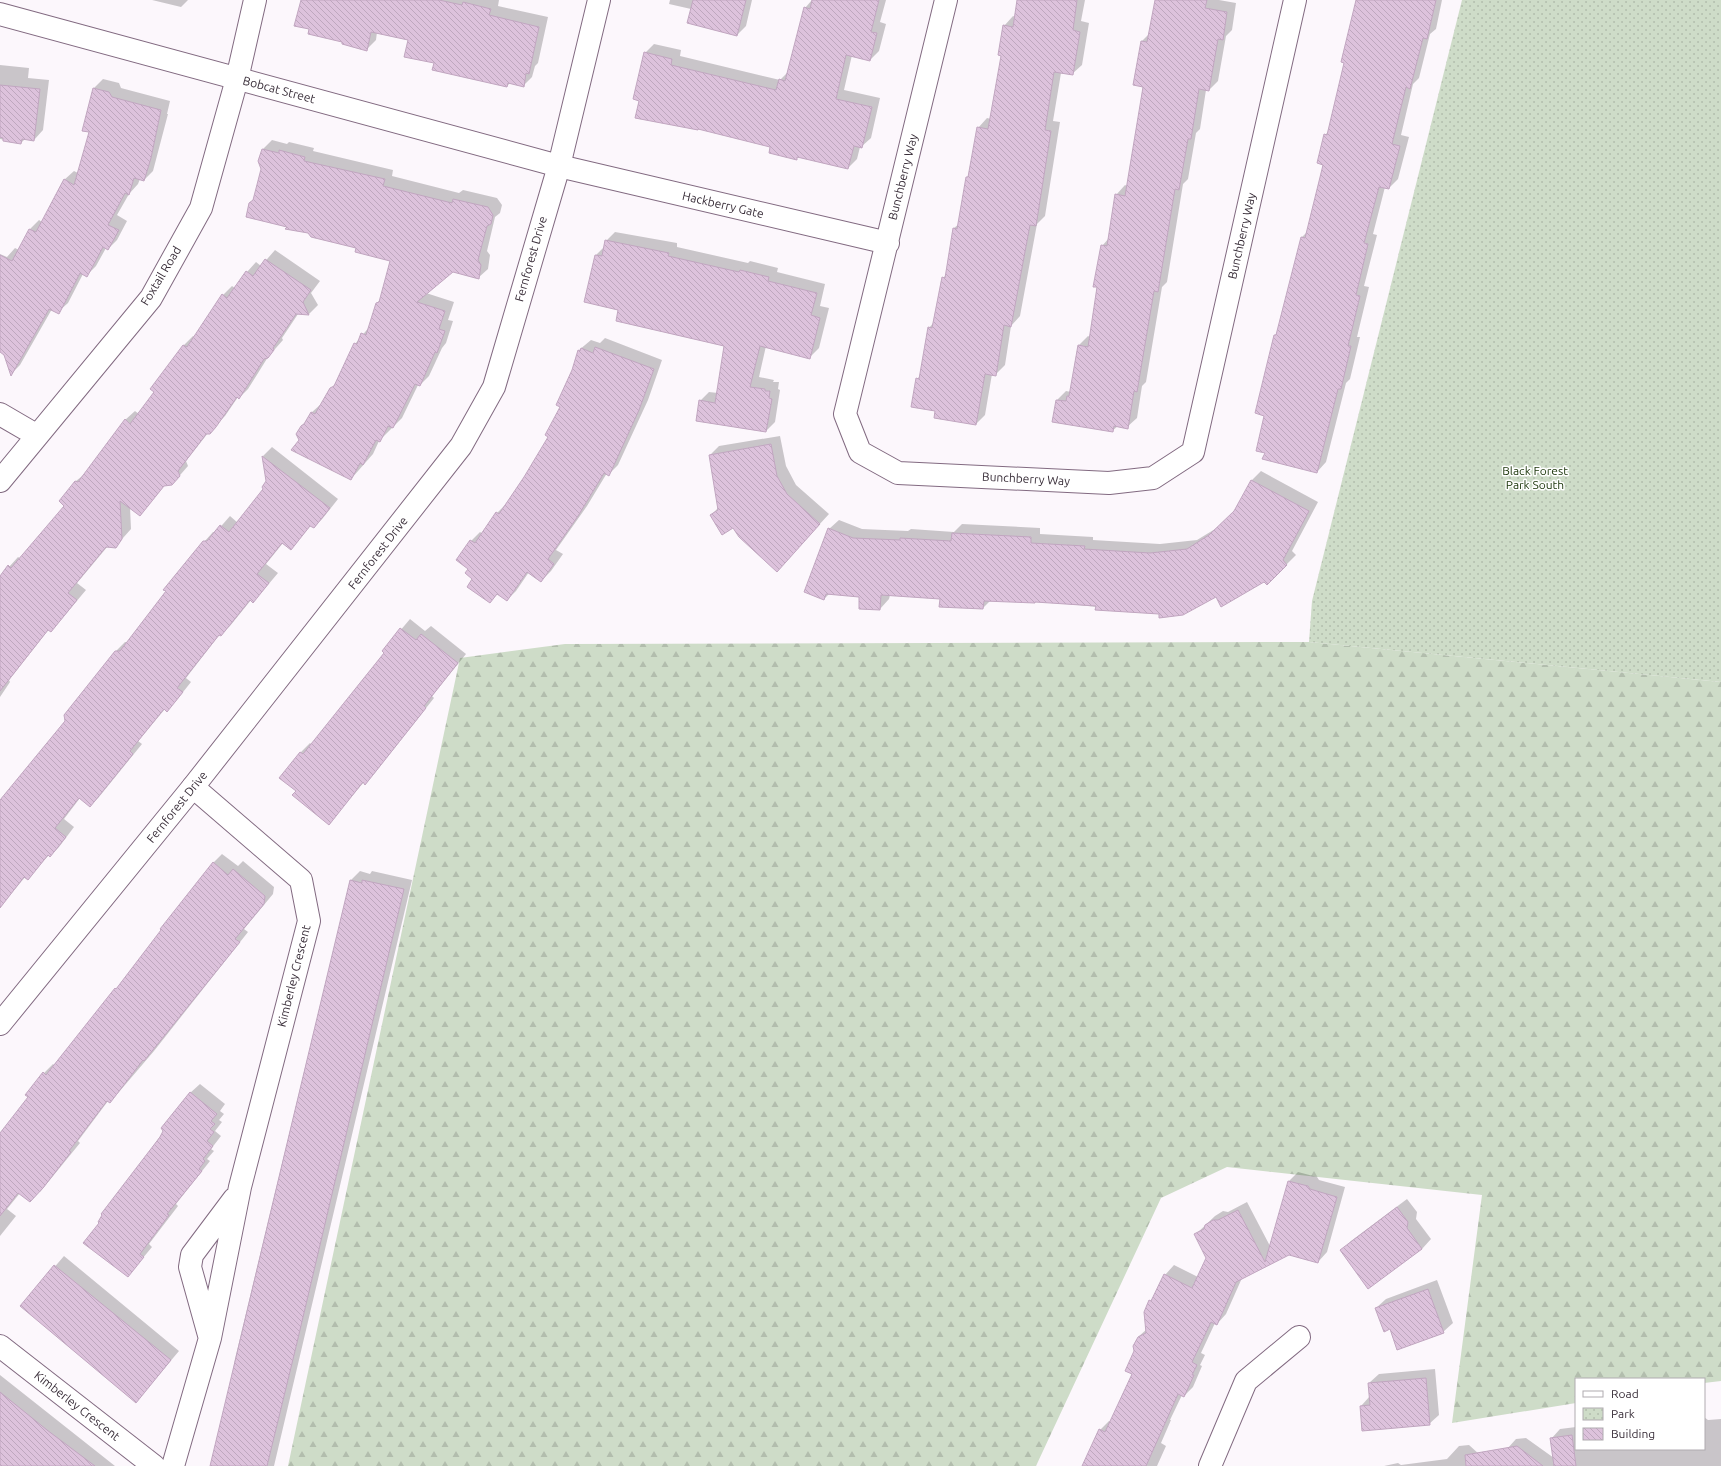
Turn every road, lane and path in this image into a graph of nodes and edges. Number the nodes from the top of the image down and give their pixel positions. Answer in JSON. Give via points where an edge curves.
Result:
{"nodes":[{"id":1,"x":255,"y":0,"type":"edge"},
{"id":2,"x":600,"y":0,"type":"edge"},
{"id":3,"x":946,"y":0,"type":"edge"},
{"id":4,"x":1295,"y":0,"type":"edge"},
{"id":5,"x":0,"y":14,"type":"edge"},
{"id":6,"x":237,"y":79,"type":"junction"},
{"id":7,"x":559,"y":166,"type":"junction"},
{"id":8,"x":888,"y":243,"type":"junction"},
{"id":9,"x":0,"y":414,"type":"edge"},
{"id":10,"x":36,"y":435,"type":"junction"},
{"id":11,"x":0,"y":481,"type":"edge"},
{"id":12,"x":193,"y":787,"type":"junction"},
{"id":13,"x":0,"y":1024,"type":"edge"},
{"id":14,"x":240,"y":1187,"type":"junction"},
{"id":15,"x":1299,"y":1337,"type":"dead end"},
{"id":16,"x":210,"y":1338,"type":"junction"},
{"id":17,"x":0,"y":1346,"type":"edge"},
{"id":18,"x":154,"y":1466,"type":"edge"},
{"id":19,"x":173,"y":1466,"type":"edge"},
{"id":20,"x":1210,"y":1466,"type":"edge"}],
"edges":[{"from":1,"to":6,"type":"street","name":"Foxtail Road"},
{"from":2,"to":7,"type":"street","name":"Fernforest Drive"},
{"from":3,"to":8,"type":"street","name":"Bunchberry Way"},
{"from":4,"to":8,"type":"street","name":"Bunchberry Way","via":[[1193,452],[1153,478],[1109,483],[898,473],[860,452],[845,414]]},
{"from":5,"to":6,"type":"street","name":"Bobcat Street"},
{"from":6,"to":7,"type":"street","name":"Bobcat Street"},
{"from":6,"to":10,"type":"street","name":"Foxtail Road","via":[[201,208],[154,292]]},
{"from":7,"to":8,"type":"street","name":"Hackberry Gate"},
{"from":7,"to":12,"type":"street","name":"Fernforest Drive","via":[[494,387],[460,446]]},
{"from":9,"to":10,"type":"street"},
{"from":10,"to":11,"type":"street","name":"Foxtail Road"},
{"from":12,"to":13,"type":"street","name":"Fernforest Drive"},
{"from":12,"to":14,"type":"street","name":"Kimberley Crescent","via":[[300,880],[309,921]]},
{"from":14,"to":16,"type":"street","name":"Kimberley Crescent"},
{"from":14,"to":16,"type":"street","name":"Kimberley Crescent","via":[[232,1204],[192,1255],[190,1267]]},
{"from":15,"to":20,"type":"street","via":[[1246,1381]]},
{"from":16,"to":19,"type":"street","name":"Kimberley Crescent"},
{"from":17,"to":18,"type":"street","name":"Kimberley Crescent"}]}
